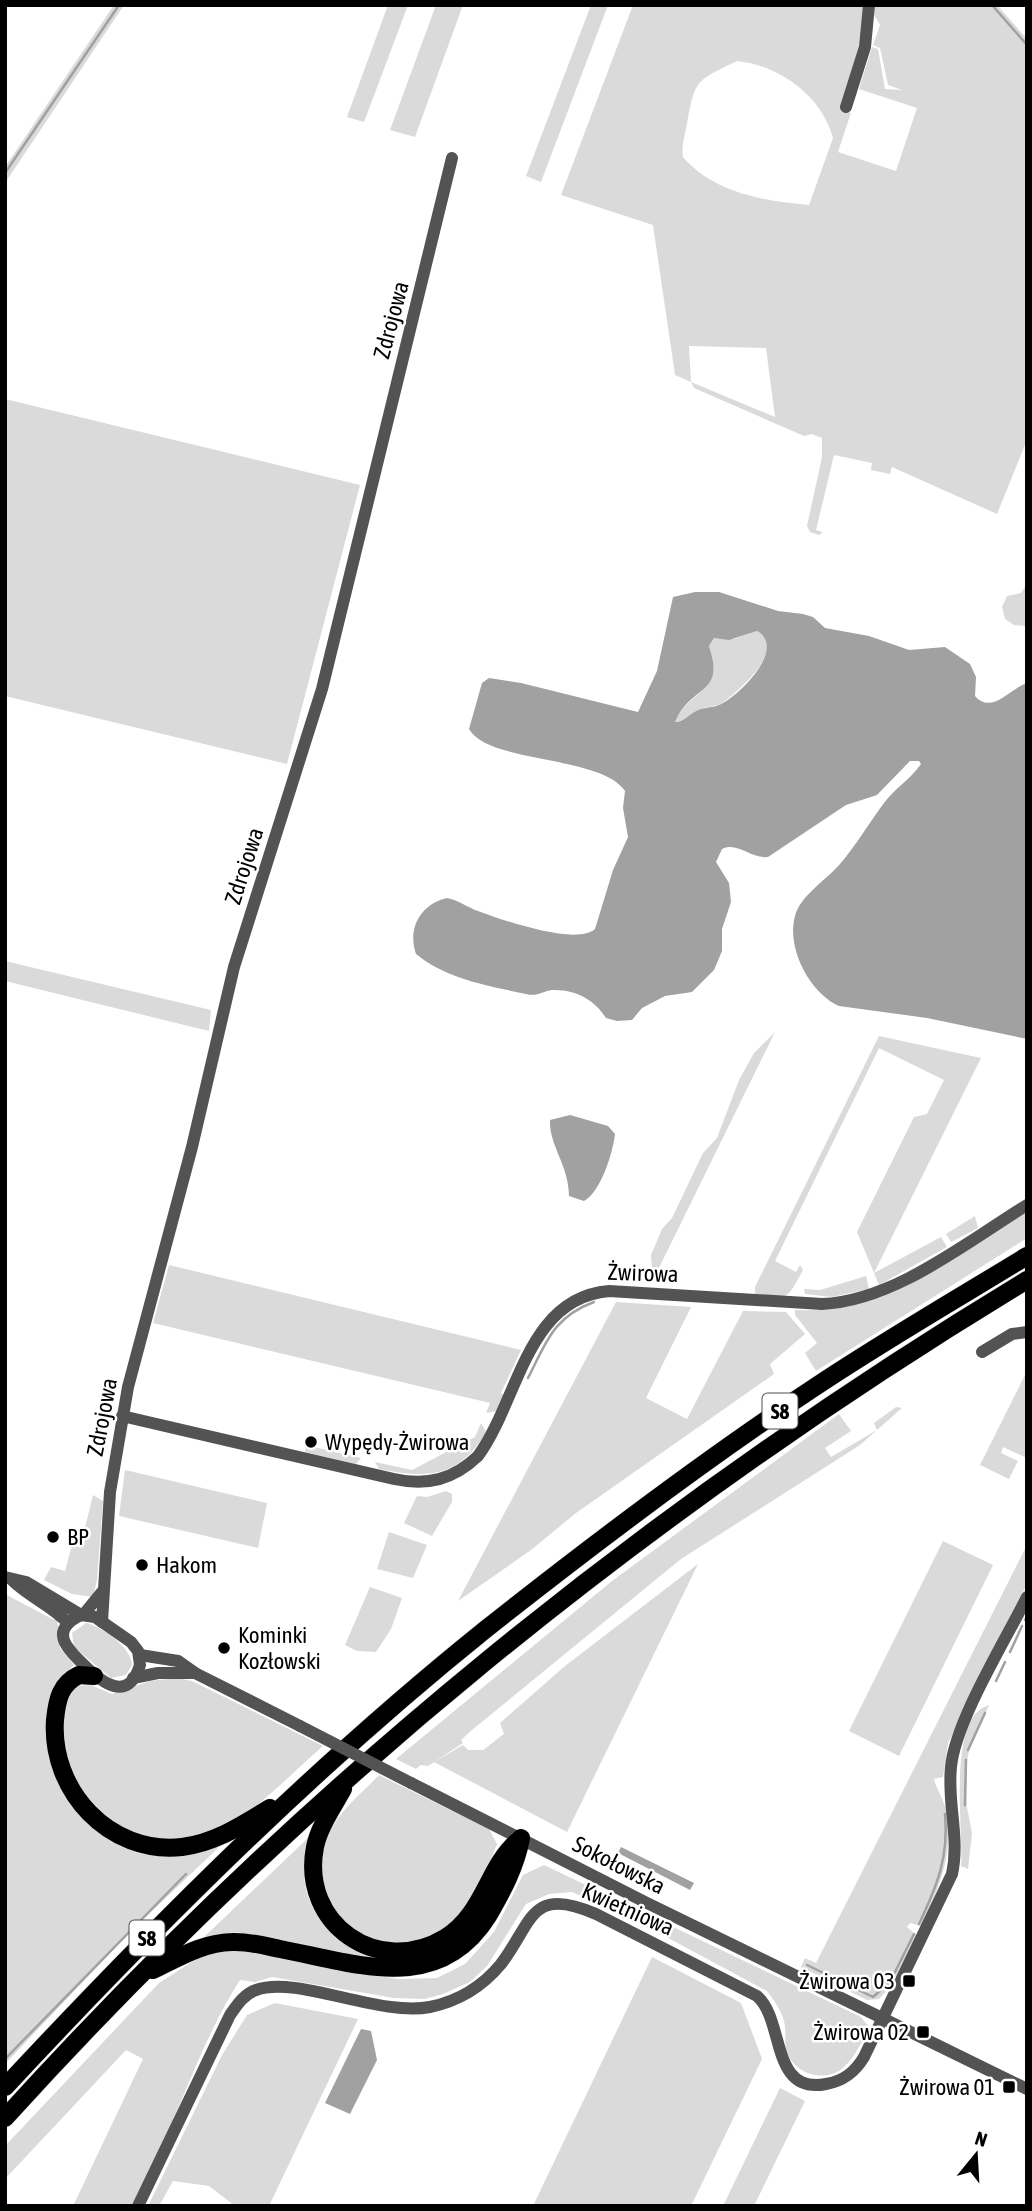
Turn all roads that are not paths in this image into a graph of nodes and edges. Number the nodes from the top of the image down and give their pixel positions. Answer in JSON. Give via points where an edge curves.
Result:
{"nodes":[{"id":1,"x":869,"y":5,"type":"edge"},
{"id":2,"x":846,"y":107,"type":"dead end"},
{"id":3,"x":452,"y":158,"type":"dead end"},
{"id":4,"x":1027,"y":1205,"type":"edge"},
{"id":5,"x":1027,"y":1256,"type":"edge"},
{"id":6,"x":1027,"y":1280,"type":"edge"},
{"id":7,"x":1026,"y":1332,"type":"edge"},
{"id":8,"x":982,"y":1352,"type":"dead end"},
{"id":9,"x":122,"y":1416,"type":"junction"},
{"id":10,"x":8,"y":1578,"type":"edge"},
{"id":11,"x":102,"y":1591,"type":"junction"},
{"id":12,"x":1027,"y":1597,"type":"edge"},
{"id":13,"x":83,"y":1614,"type":"junction"},
{"id":14,"x":102,"y":1622,"type":"junction"},
{"id":15,"x":68,"y":1623,"type":"junction"},
{"id":16,"x":139,"y":1656,"type":"junction"},
{"id":17,"x":195,"y":1673,"type":"junction"},
{"id":18,"x":94,"y":1676,"type":"junction"},
{"id":19,"x":133,"y":1678,"type":"junction"},
{"id":20,"x":351,"y":1776,"type":"junction"},
{"id":21,"x":294,"y":1794,"type":"junction"},
{"id":22,"x":521,"y":1838,"type":"junction"},
{"id":23,"x":140,"y":1976,"type":"junction"},
{"id":24,"x":882,"y":2018,"type":"junction"},
{"id":25,"x":5,"y":2087,"type":"edge"},
{"id":26,"x":1027,"y":2089,"type":"edge"},
{"id":27,"x":5,"y":2118,"type":"edge"},
{"id":28,"x":138,"y":2206,"type":"edge"}],
"edges":[{"from":1,"to":2,"type":"street","via":[[865,47]]},
{"from":3,"to":9,"type":"street","name":"Zdrojowa","via":[[322,689],[234,967]]},
{"from":4,"to":9,"type":"street","name":"Żwirowa","via":[[891,1287],[847,1302],[609,1291],[577,1298],[562,1306],[544,1326],[484,1447],[472,1462],[451,1476],[424,1483]]},
{"from":5,"to":21,"type":"highway","number":"S8","via":[[813,1388],[693,1472],[485,1630]]},
{"from":6,"to":20,"type":"highway","number":"S8","via":[[826,1407],[603,1567]]},
{"from":7,"to":8,"type":"street","via":[[1012,1334]]},
{"from":9,"to":11,"type":"street","name":"Zdrojowa"},
{"from":10,"to":13,"type":"street","via":[[26,1582]]},
{"from":10,"to":15,"type":"street"},
{"from":11,"to":13,"type":"street"},
{"from":11,"to":14,"type":"street","name":"Zdrojowa"},
{"from":12,"to":24,"type":"street","name":"Kwietniowa","via":[[955,1746],[950,1778],[956,1844],[951,1874]]},
{"from":13,"to":14,"type":"street"},
{"from":13,"to":15,"type":"street"},
{"from":14,"to":16,"type":"street","via":[[131,1642]]},
{"from":15,"to":18,"type":"street","via":[[66,1648]]},
{"from":16,"to":17,"type":"street","name":"Sokołowska","via":[[173,1660]]},
{"from":16,"to":19,"type":"street"},
{"from":17,"to":19,"type":"street","name":"Sokołowska","via":[[158,1672]]},
{"from":17,"to":22,"type":"street","name":"Sokołowska","bridge":true},
{"from":18,"to":19,"type":"street","via":[[114,1687]]},
{"from":18,"to":21,"type":"highway","via":[[79,1675],[61,1691],[55,1724],[57,1752],[65,1780],[79,1801],[114,1833],[151,1846],[190,1846],[222,1835]]},
{"from":20,"to":22,"type":"highway","via":[[315,1845],[313,1872],[317,1896],[329,1919],[352,1939],[373,1948],[423,1949],[447,1936],[470,1916],[508,1849]]},
{"from":20,"to":23,"type":"highway","number":"S8"},
{"from":21,"to":25,"type":"highway","number":"S8","via":[[120,1964]]},
{"from":22,"to":23,"type":"highway","via":[[519,1853],[483,1924],[461,1949],[439,1962],[381,1969],[235,1942],[189,1951]]},
{"from":22,"to":24,"type":"street","name":"Sokołowska"},
{"from":23,"to":27,"type":"highway","number":"S8"},
{"from":24,"to":26,"type":"street","name":"Sokołowska"},
{"from":24,"to":28,"type":"street","name":"Kwietniowa","via":[[852,2073],[821,2085],[804,2081],[783,2062],[774,2021],[757,1996],[586,1909],[550,1905],[531,1916],[491,1975],[452,2001],[406,2009],[284,1988],[250,1993],[230,2015]]}]}
